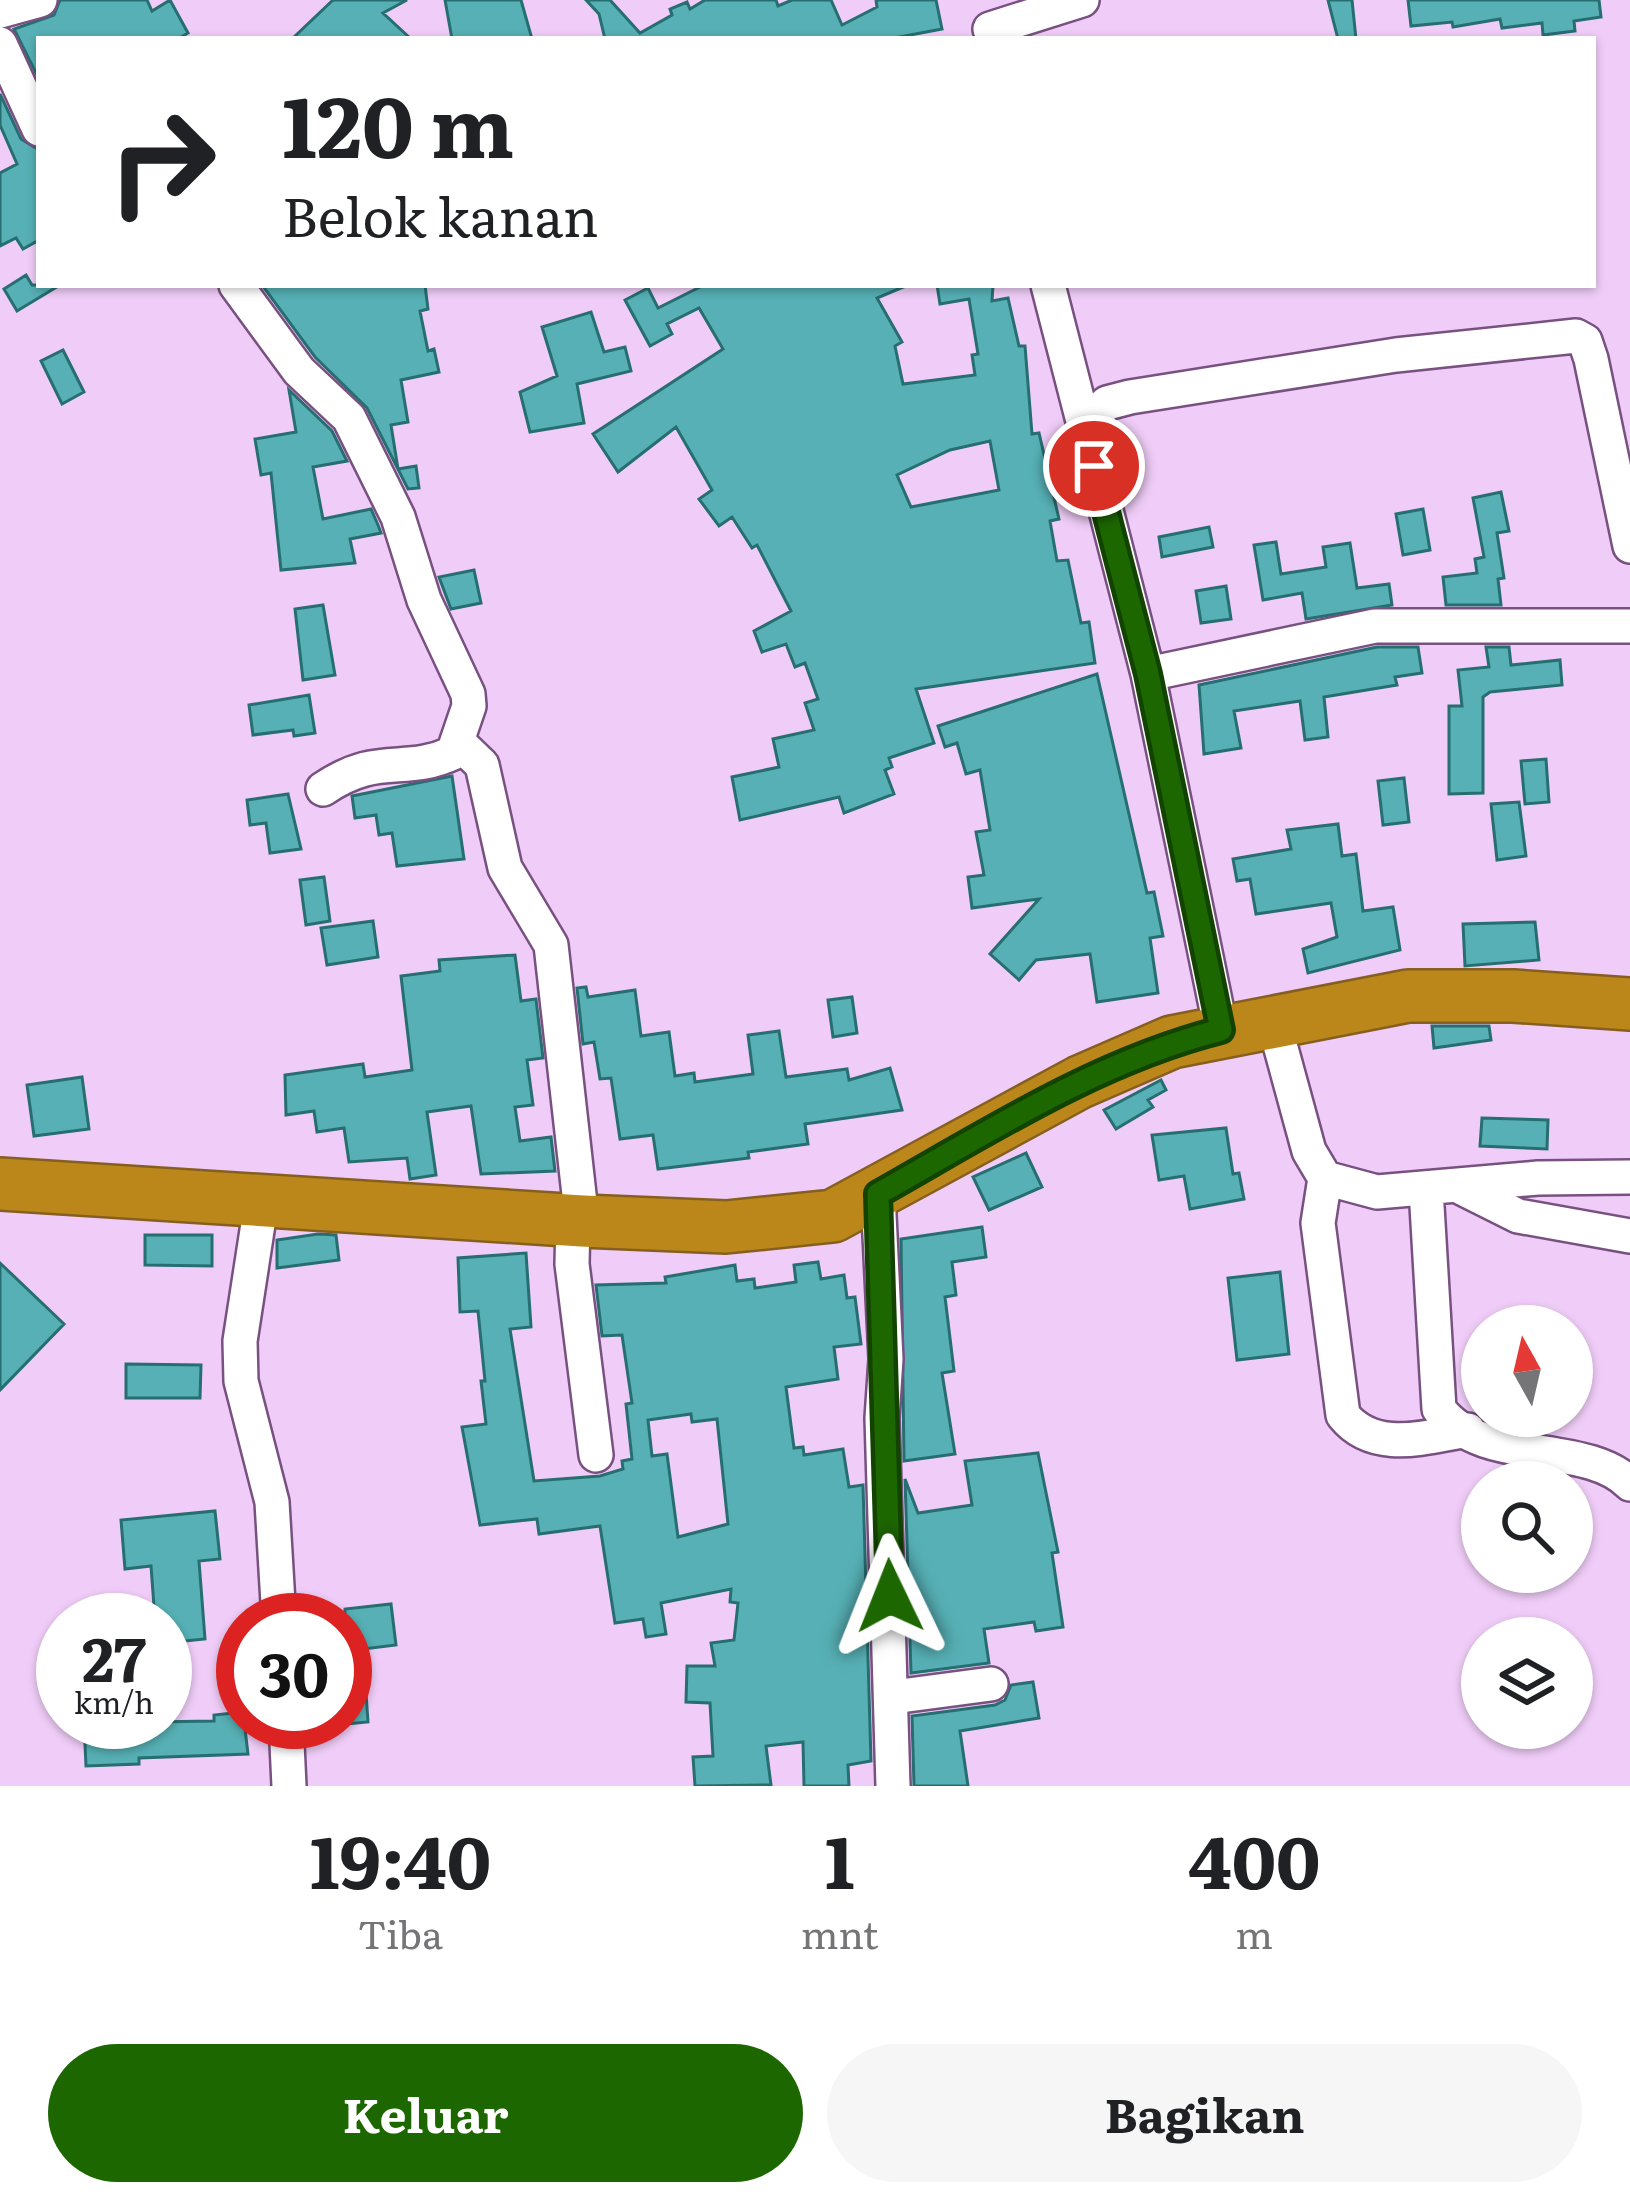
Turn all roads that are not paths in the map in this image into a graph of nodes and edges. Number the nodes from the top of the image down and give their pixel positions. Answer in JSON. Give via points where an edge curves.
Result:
{"nodes":[{"id":1,"x":40,"y":0,"type":"edge"},
{"id":2,"x":1082,"y":0,"type":"edge"},
{"id":3,"x":0,"y":11,"type":"edge"},
{"id":4,"x":988,"y":23,"type":"edge"},
{"id":5,"x":0,"y":44,"type":"edge"},
{"id":6,"x":36,"y":122,"type":"edge"},
{"id":7,"x":238,"y":288,"type":"edge"},
{"id":8,"x":1049,"y":288,"type":"edge"},
{"id":9,"x":1083,"y":425,"type":"junction"},
{"id":10,"x":1630,"y":546,"type":"edge"},
{"id":11,"x":1630,"y":626,"type":"edge"},
{"id":12,"x":1148,"y":674,"type":"junction"},
{"id":13,"x":457,"y":741,"type":"junction"},
{"id":14,"x":323,"y":789,"type":"dead end"},
{"id":15,"x":1630,"y":1004,"type":"edge"},
{"id":16,"x":1274,"y":1019,"type":"junction"},
{"id":17,"x":1221,"y":1030,"type":"junction"},
{"id":18,"x":1630,"y":1177,"type":"edge"},
{"id":19,"x":1325,"y":1178,"type":"junction"},
{"id":20,"x":0,"y":1184,"type":"edge"},
{"id":21,"x":1460,"y":1187,"type":"junction"},
{"id":22,"x":1426,"y":1189,"type":"junction"},
{"id":23,"x":878,"y":1194,"type":"junction"},
{"id":24,"x":262,"y":1198,"type":"junction"},
{"id":25,"x":578,"y":1221,"type":"junction"},
{"id":26,"x":1630,"y":1236,"type":"edge"},
{"id":27,"x":1461,"y":1425,"type":"edge"},
{"id":28,"x":1461,"y":1431,"type":"edge"},
{"id":29,"x":1485,"y":1437,"type":"edge"},
{"id":30,"x":596,"y":1456,"type":"dead end"},
{"id":31,"x":1630,"y":1484,"type":"edge"},
{"id":32,"x":277,"y":1593,"type":"edge"},
{"id":33,"x":991,"y":1684,"type":"dead end"},
{"id":34,"x":893,"y":1697,"type":"junction"},
{"id":35,"x":287,"y":1749,"type":"edge"},
{"id":36,"x":289,"y":1786,"type":"edge"},
{"id":37,"x":893,"y":1786,"type":"edge"}],
"edges":[{"from":1,"to":3,"type":"street"},
{"from":2,"to":4,"type":"street"},
{"from":5,"to":6,"type":"street"},
{"from":7,"to":13,"type":"street","via":[[298,371],[349,418],[371,458],[467,694]]},
{"from":8,"to":9,"type":"street"},
{"from":9,"to":10,"type":"street","via":[[1107,403],[1130,397],[1576,336],[1592,359]]},
{"from":9,"to":12,"type":"street"},
{"from":11,"to":12,"type":"street","via":[[1376,626]]},
{"from":12,"to":17,"type":"street"},
{"from":13,"to":14,"type":"street","via":[[434,762],[365,766]]},
{"from":13,"to":25,"type":"street","via":[[482,765],[505,868],[550,945]]},
{"from":15,"to":16,"type":"highway","via":[[1442,994]]},
{"from":16,"to":17,"type":"highway"},
{"from":16,"to":19,"type":"street","via":[[1309,1151]]},
{"from":17,"to":23,"type":"highway","via":[[1080,1082]]},
{"from":18,"to":21,"type":"street"},
{"from":19,"to":22,"type":"street","via":[[1377,1192]]},
{"from":19,"to":28,"type":"street","via":[[1318,1223],[1343,1415],[1369,1438]]},
{"from":20,"to":24,"type":"highway"},
{"from":21,"to":22,"type":"street"},
{"from":21,"to":26,"type":"street","via":[[1518,1216]]},
{"from":22,"to":27,"type":"street","via":[[1439,1409]]},
{"from":23,"to":25,"type":"highway","via":[[833,1216],[788,1223]]},
{"from":23,"to":34,"type":"street"},
{"from":24,"to":25,"type":"highway"},
{"from":24,"to":32,"type":"street","via":[[241,1381],[272,1502]]},
{"from":25,"to":30,"type":"street","via":[[572,1264]]},
{"from":29,"to":31,"type":"street","via":[[1527,1454],[1594,1462]]},
{"from":33,"to":34,"type":"street"},
{"from":34,"to":37,"type":"street"},
{"from":35,"to":36,"type":"street"}]}
